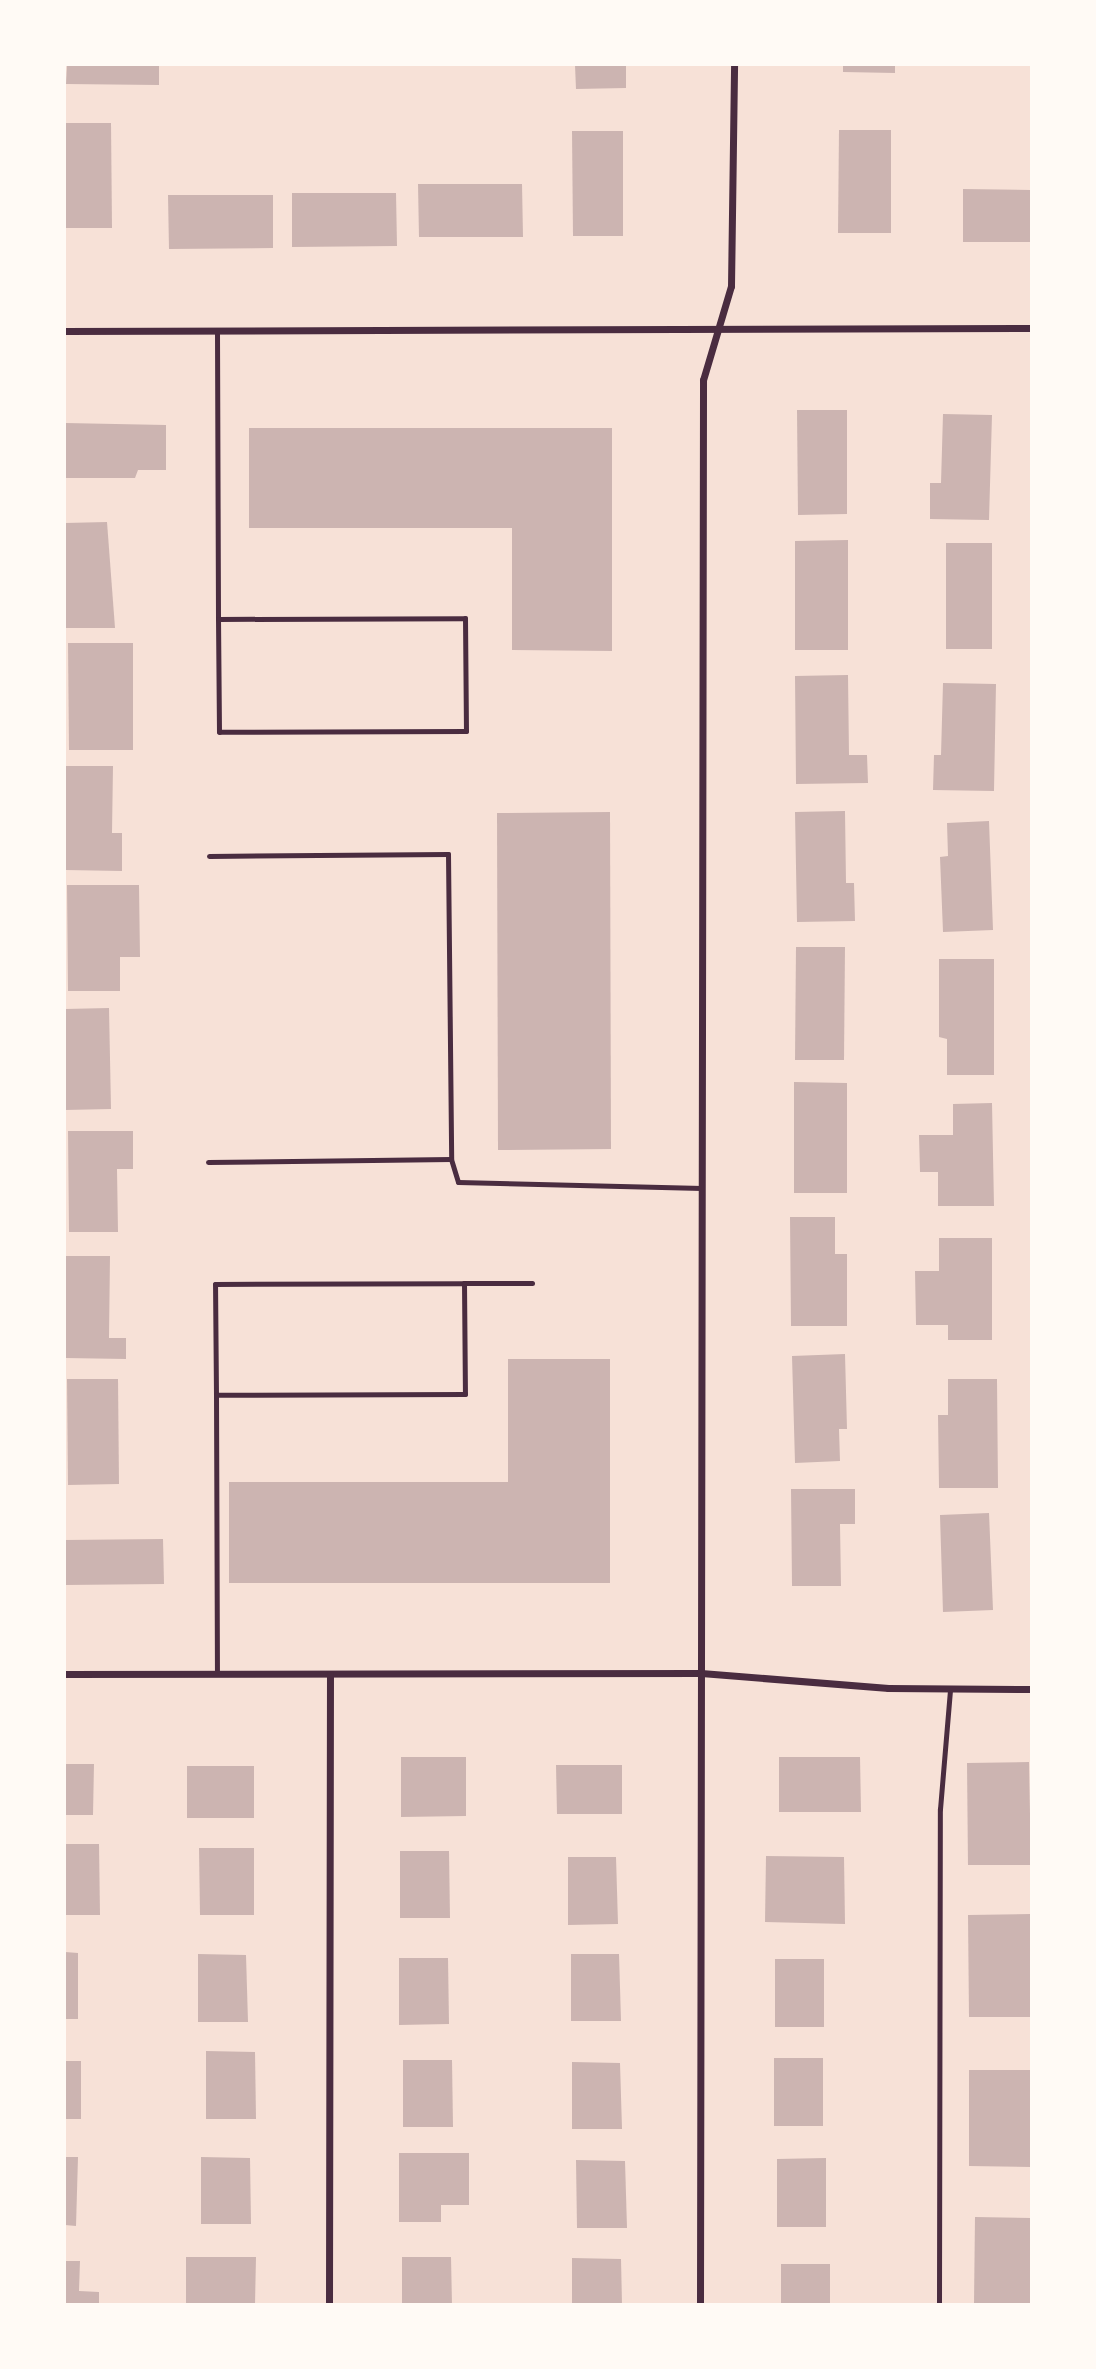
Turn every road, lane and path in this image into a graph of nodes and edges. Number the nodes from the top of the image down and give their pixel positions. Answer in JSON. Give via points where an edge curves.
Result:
{"nodes":[{"id":1,"x":734,"y":65,"type":"edge"},
{"id":2,"x":1031,"y":328,"type":"edge"},
{"id":3,"x":65,"y":331,"type":"edge"},
{"id":4,"x":720,"y":331,"type":"junction"},
{"id":5,"x":217,"y":332,"type":"junction"},
{"id":6,"x":218,"y":619,"type":"junction"},
{"id":7,"x":209,"y":856,"type":"dead end"},
{"id":8,"x":451,"y":1159,"type":"junction"},
{"id":9,"x":208,"y":1162,"type":"dead end"},
{"id":10,"x":702,"y":1188,"type":"junction"},
{"id":11,"x":464,"y":1283,"type":"junction"},
{"id":12,"x":532,"y":1283,"type":"dead end"},
{"id":13,"x":216,"y":1395,"type":"junction"},
{"id":14,"x":701,"y":1673,"type":"junction"},
{"id":15,"x":65,"y":1674,"type":"edge"},
{"id":16,"x":217,"y":1674,"type":"junction"},
{"id":17,"x":330,"y":1674,"type":"junction"},
{"id":18,"x":950,"y":1689,"type":"junction"},
{"id":19,"x":1031,"y":1689,"type":"edge"},
{"id":20,"x":329,"y":2304,"type":"edge"},
{"id":21,"x":700,"y":2304,"type":"edge"},
{"id":22,"x":939,"y":2304,"type":"edge"}],
"edges":[{"from":1,"to":4,"type":"street","via":[[731,286]]},
{"from":2,"to":4,"type":"street"},
{"from":3,"to":5,"type":"street"},
{"from":4,"to":5,"type":"street"},
{"from":4,"to":10,"type":"street","via":[[703,380]]},
{"from":5,"to":6,"type":"lane"},
{"from":6,"to":6,"type":"lane","via":[[465,618],[466,731],[219,732]]},
{"from":7,"to":8,"type":"lane","via":[[448,854]]},
{"from":8,"to":9,"type":"lane"},
{"from":8,"to":10,"type":"lane","via":[[458,1182],[470,1187]]},
{"from":10,"to":14,"type":"street"},
{"from":11,"to":12,"type":"lane"},
{"from":11,"to":13,"type":"lane","via":[[465,1394]]},
{"from":11,"to":13,"type":"lane","via":[[215,1284]]},
{"from":13,"to":16,"type":"lane"},
{"from":14,"to":17,"type":"street"},
{"from":14,"to":18,"type":"street"},
{"from":14,"to":21,"type":"street"},
{"from":15,"to":16,"type":"street"},
{"from":16,"to":17,"type":"street"},
{"from":17,"to":20,"type":"street"},
{"from":18,"to":19,"type":"street"},
{"from":18,"to":22,"type":"lane","via":[[940,1809]]}]}
